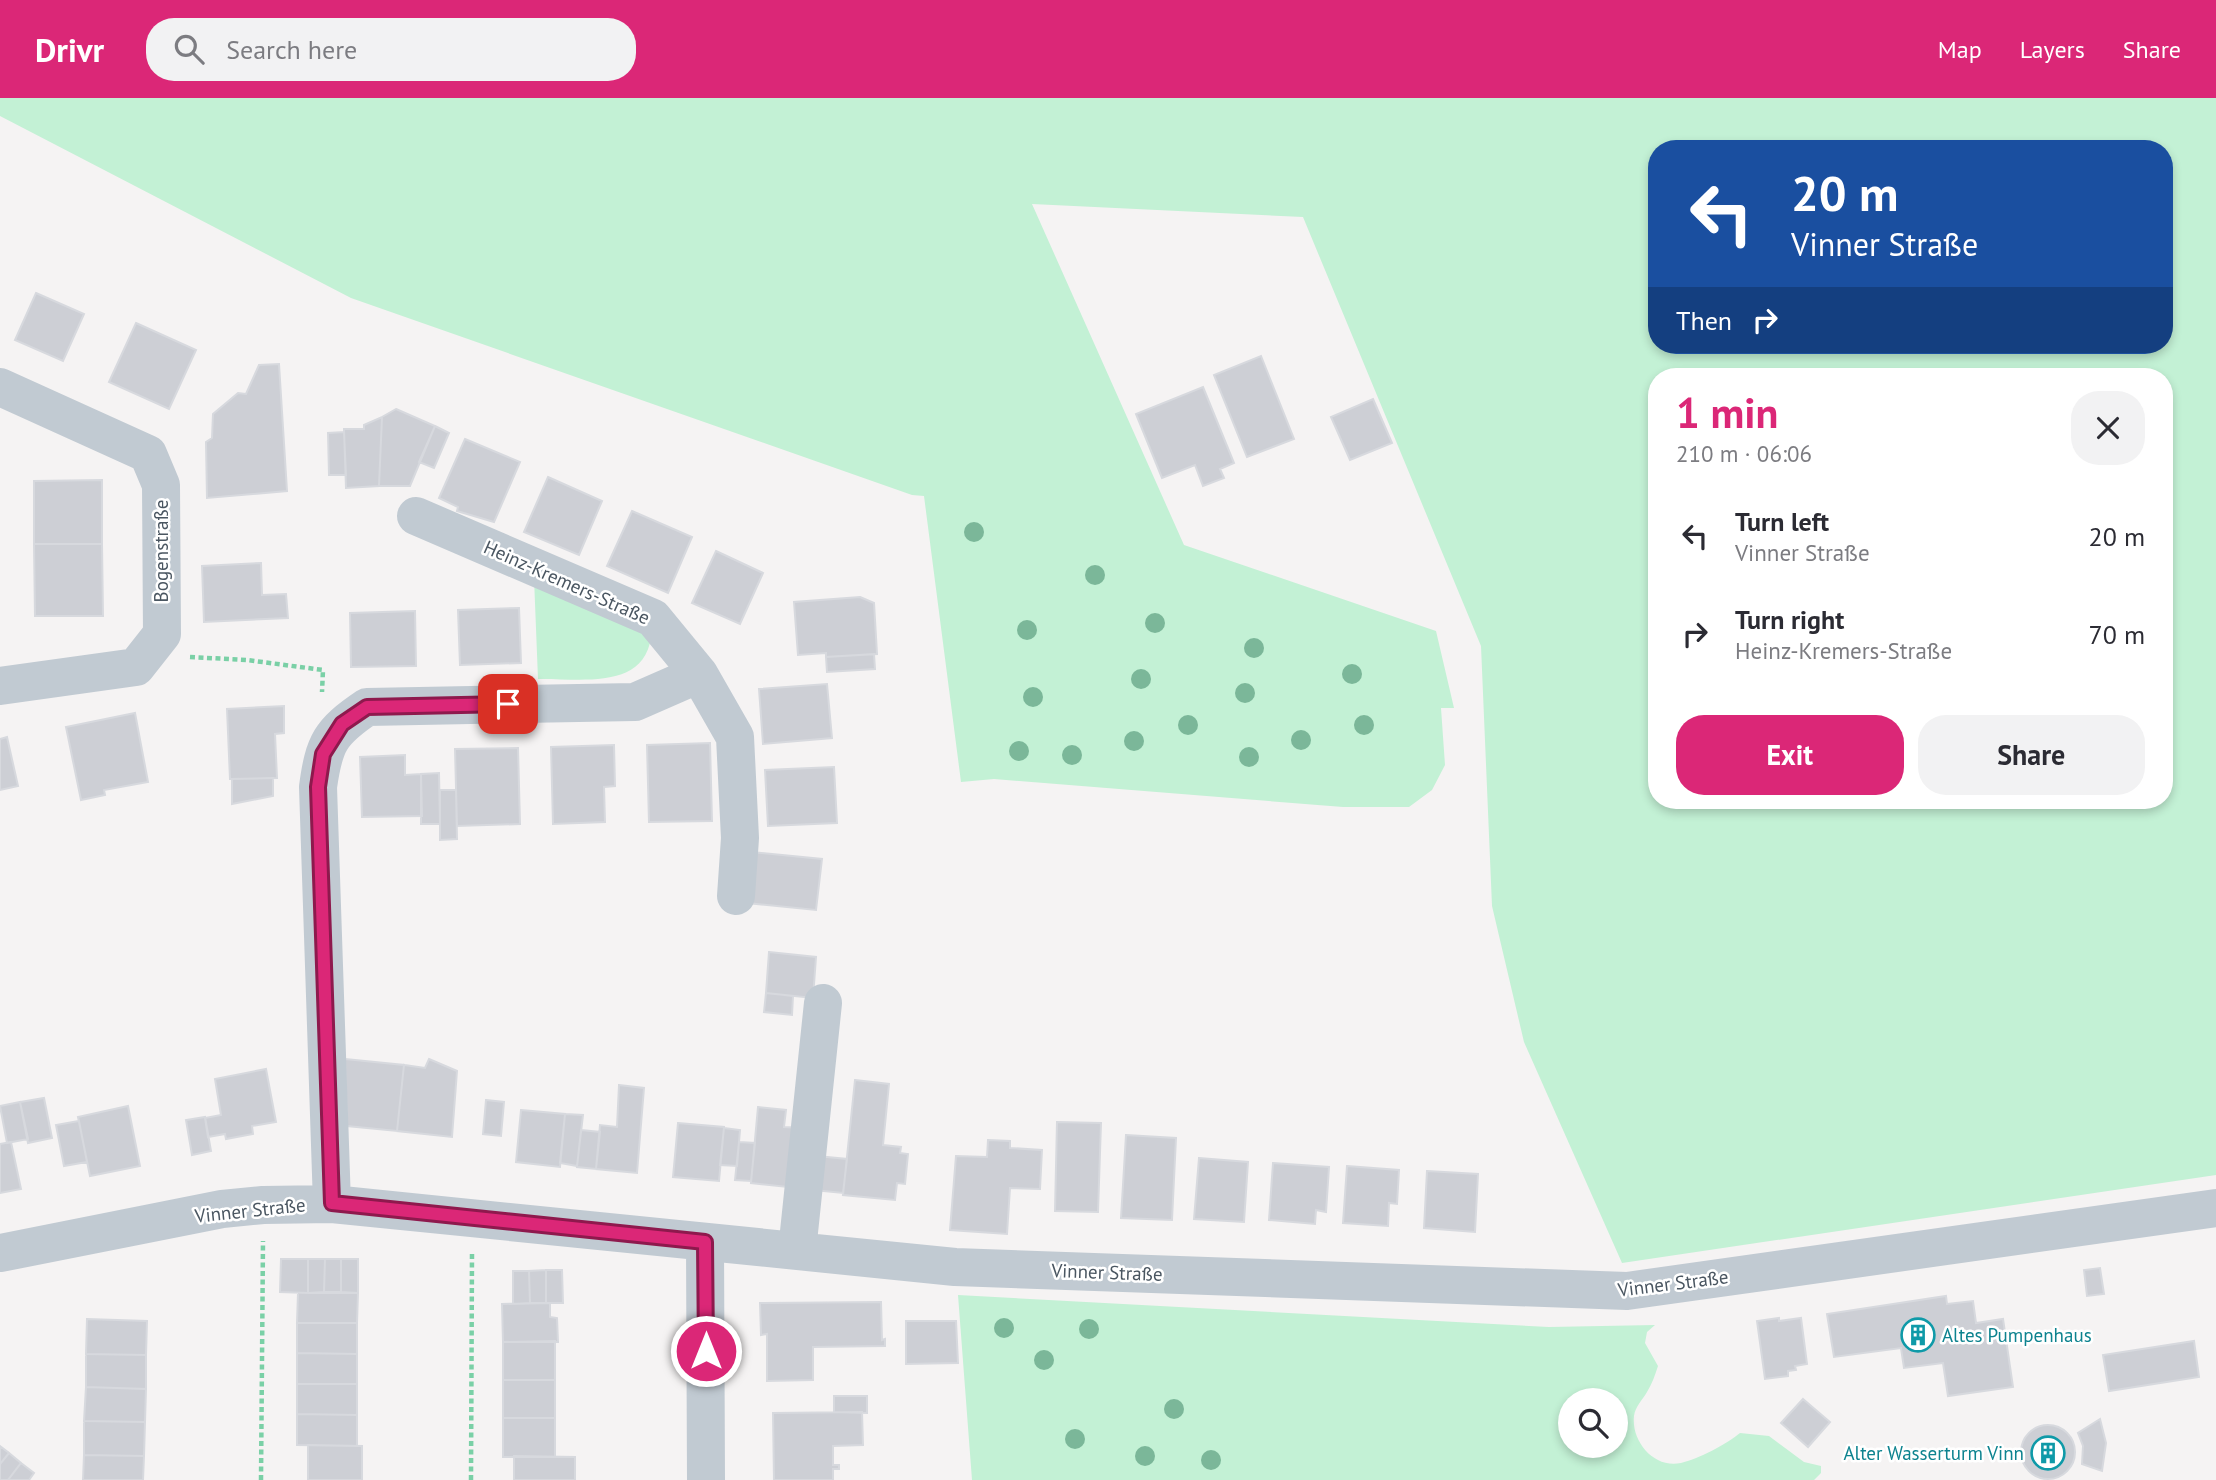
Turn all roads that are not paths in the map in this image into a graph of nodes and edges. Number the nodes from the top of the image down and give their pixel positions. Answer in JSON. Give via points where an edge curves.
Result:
{"nodes":[{"id":1,"x":0,"y":387,"type":"edge"},
{"id":2,"x":416,"y":516,"type":"dead end"},
{"id":3,"x":699,"y":674,"type":"junction"},
{"id":4,"x":0,"y":686,"type":"edge"},
{"id":5,"x":736,"y":896,"type":"dead end"},
{"id":6,"x":823,"y":1003,"type":"dead end"},
{"id":7,"x":332,"y":1203,"type":"junction"},
{"id":8,"x":2216,"y":1208,"type":"edge"},
{"id":9,"x":705,"y":1242,"type":"junction"},
{"id":10,"x":797,"y":1251,"type":"junction"},
{"id":11,"x":0,"y":1253,"type":"edge"},
{"id":12,"x":706,"y":1480,"type":"edge"}],
"edges":[{"from":1,"to":4,"type":"street","name":"Bogenstraße","via":[[148,454],[161,485],[162,634],[136,667]]},
{"from":2,"to":3,"type":"street","name":"Heinz-Kremers-Straße","via":[[653,618]]},
{"from":3,"to":5,"type":"street","name":"Heinz-Kremers-Straße","via":[[734,737],[740,838]]},
{"from":3,"to":7,"type":"street","via":[[635,702],[367,707],[342,724],[323,754],[318,787]]},
{"from":6,"to":10,"type":"street"},
{"from":7,"to":9,"type":"street","name":"Vinner Straße"},
{"from":7,"to":11,"type":"street","name":"Vinner Straße","via":[[222,1209]]},
{"from":8,"to":10,"type":"street","name":"Vinner Straße","via":[[1628,1291],[955,1266]]},
{"from":9,"to":10,"type":"street","name":"Vinner Straße"},
{"from":9,"to":12,"type":"street"}]}
